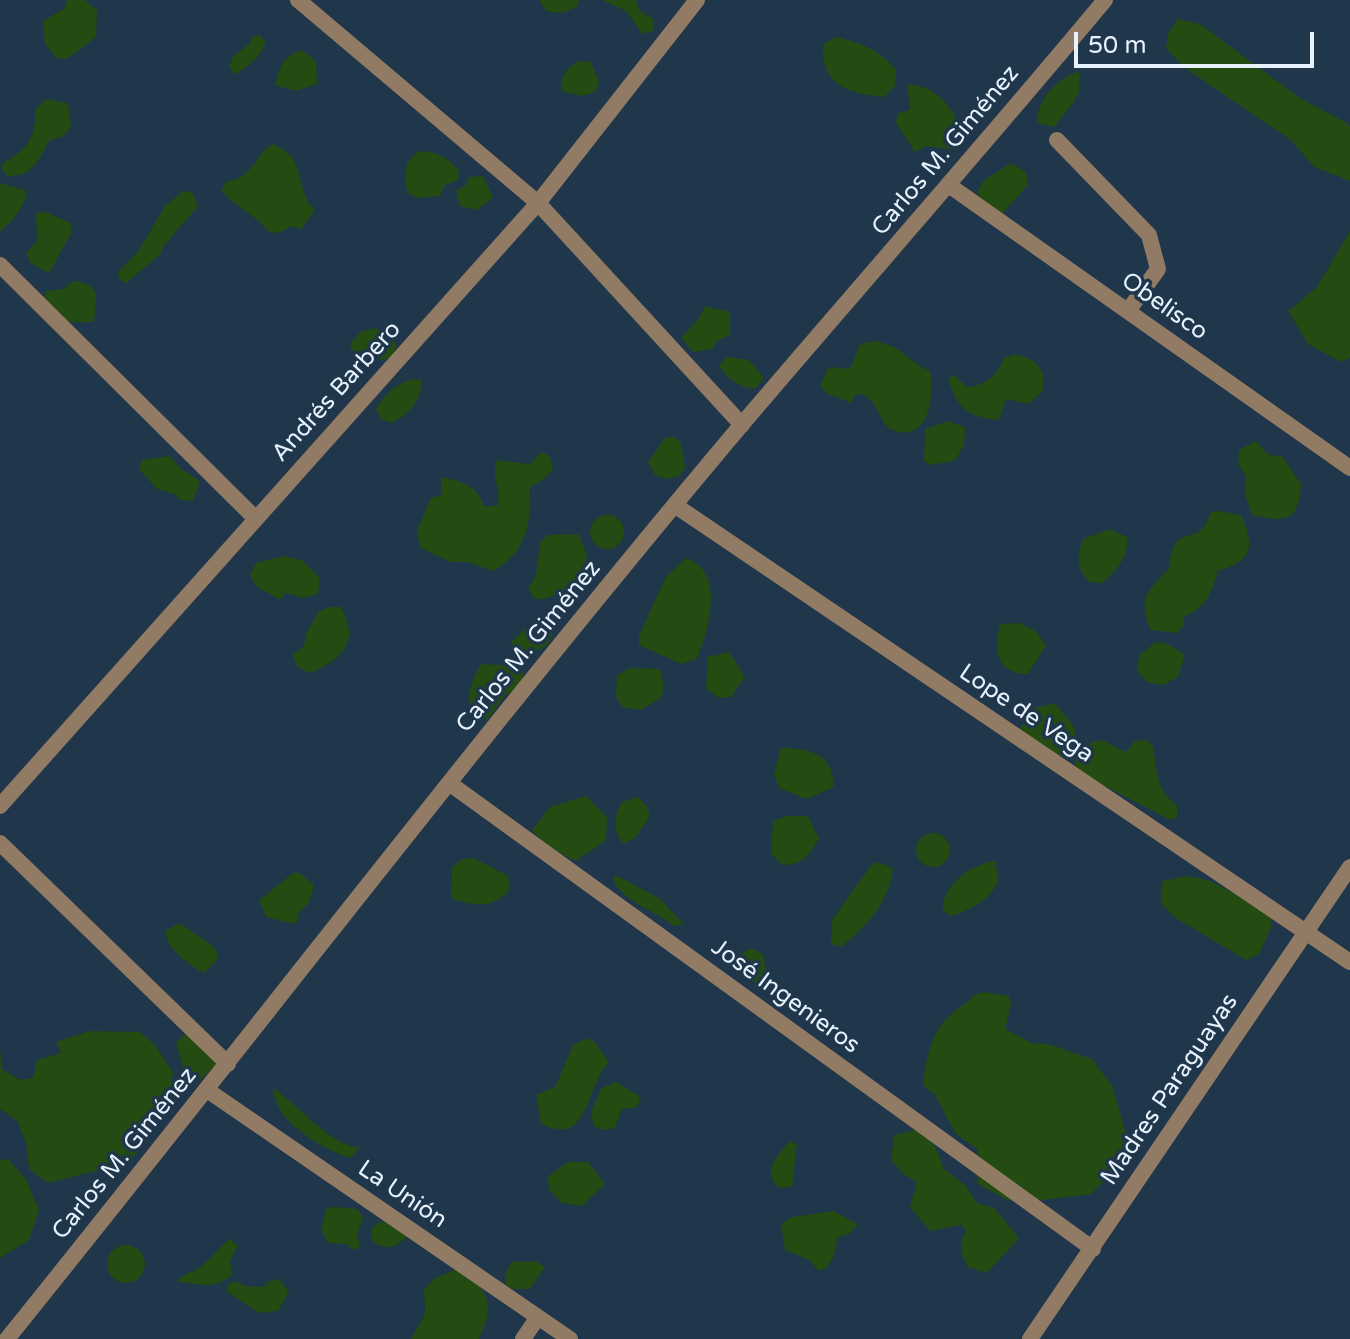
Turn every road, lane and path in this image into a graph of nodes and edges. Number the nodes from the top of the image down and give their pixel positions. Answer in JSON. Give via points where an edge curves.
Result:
{"nodes":[{"id":1,"x":298,"y":0,"type":"edge"},
{"id":2,"x":697,"y":0,"type":"edge"},
{"id":3,"x":1105,"y":0,"type":"edge"},
{"id":4,"x":1057,"y":140,"type":"dead end"},
{"id":5,"x":950,"y":186,"type":"junction"},
{"id":6,"x":538,"y":203,"type":"junction"},
{"id":7,"x":0,"y":265,"type":"edge"},
{"id":8,"x":1128,"y":311,"type":"junction"},
{"id":9,"x":742,"y":425,"type":"junction"},
{"id":10,"x":1350,"y":468,"type":"edge"},
{"id":11,"x":676,"y":506,"type":"junction"},
{"id":12,"x":256,"y":519,"type":"junction"},
{"id":13,"x":449,"y":783,"type":"junction"},
{"id":14,"x":0,"y":806,"type":"edge"},
{"id":15,"x":0,"y":843,"type":"edge"},
{"id":16,"x":1350,"y":867,"type":"edge"},
{"id":17,"x":1304,"y":931,"type":"junction"},
{"id":18,"x":1350,"y":962,"type":"edge"},
{"id":19,"x":228,"y":1064,"type":"junction"},
{"id":20,"x":207,"y":1090,"type":"junction"},
{"id":21,"x":1093,"y":1249,"type":"junction"},
{"id":22,"x":538,"y":1317,"type":"junction"},
{"id":23,"x":7,"y":1339,"type":"edge"},
{"id":24,"x":523,"y":1339,"type":"edge"},
{"id":25,"x":570,"y":1339,"type":"edge"},
{"id":26,"x":1030,"y":1339,"type":"edge"}],
"edges":[{"from":1,"to":6,"type":"street"},
{"from":2,"to":6,"type":"street","name":"Andrés Barbero"},
{"from":3,"to":5,"type":"street","name":"Carlos M. Giménez"},
{"from":4,"to":8,"type":"street","via":[[1149,235],[1158,269]]},
{"from":5,"to":8,"type":"street","name":"Obelisco"},
{"from":5,"to":9,"type":"street","name":"Carlos M. Giménez"},
{"from":6,"to":9,"type":"street"},
{"from":6,"to":12,"type":"street","name":"Andrés Barbero"},
{"from":7,"to":12,"type":"street"},
{"from":8,"to":10,"type":"street","name":"Obelisco"},
{"from":9,"to":11,"type":"street","name":"Carlos M. Giménez"},
{"from":11,"to":13,"type":"street","name":"Carlos M. Giménez"},
{"from":11,"to":17,"type":"street","name":"Lope de Vega"},
{"from":12,"to":14,"type":"street","name":"Andrés Barbero"},
{"from":13,"to":19,"type":"street","name":"Carlos M. Giménez"},
{"from":13,"to":21,"type":"street","name":"José Ingenieros"},
{"from":15,"to":19,"type":"street"},
{"from":16,"to":17,"type":"street","name":"Madres Paraguayas"},
{"from":17,"to":18,"type":"street","name":"Lope de Vega"},
{"from":17,"to":21,"type":"street","name":"Madres Paraguayas"},
{"from":19,"to":20,"type":"street","name":"Carlos M. Giménez"},
{"from":20,"to":22,"type":"street","name":"La Unión"},
{"from":20,"to":23,"type":"street","name":"Carlos M. Giménez"},
{"from":21,"to":26,"type":"street","name":"Madres Paraguayas"},
{"from":22,"to":24,"type":"street"},
{"from":22,"to":25,"type":"street","name":"La Unión"}]}
